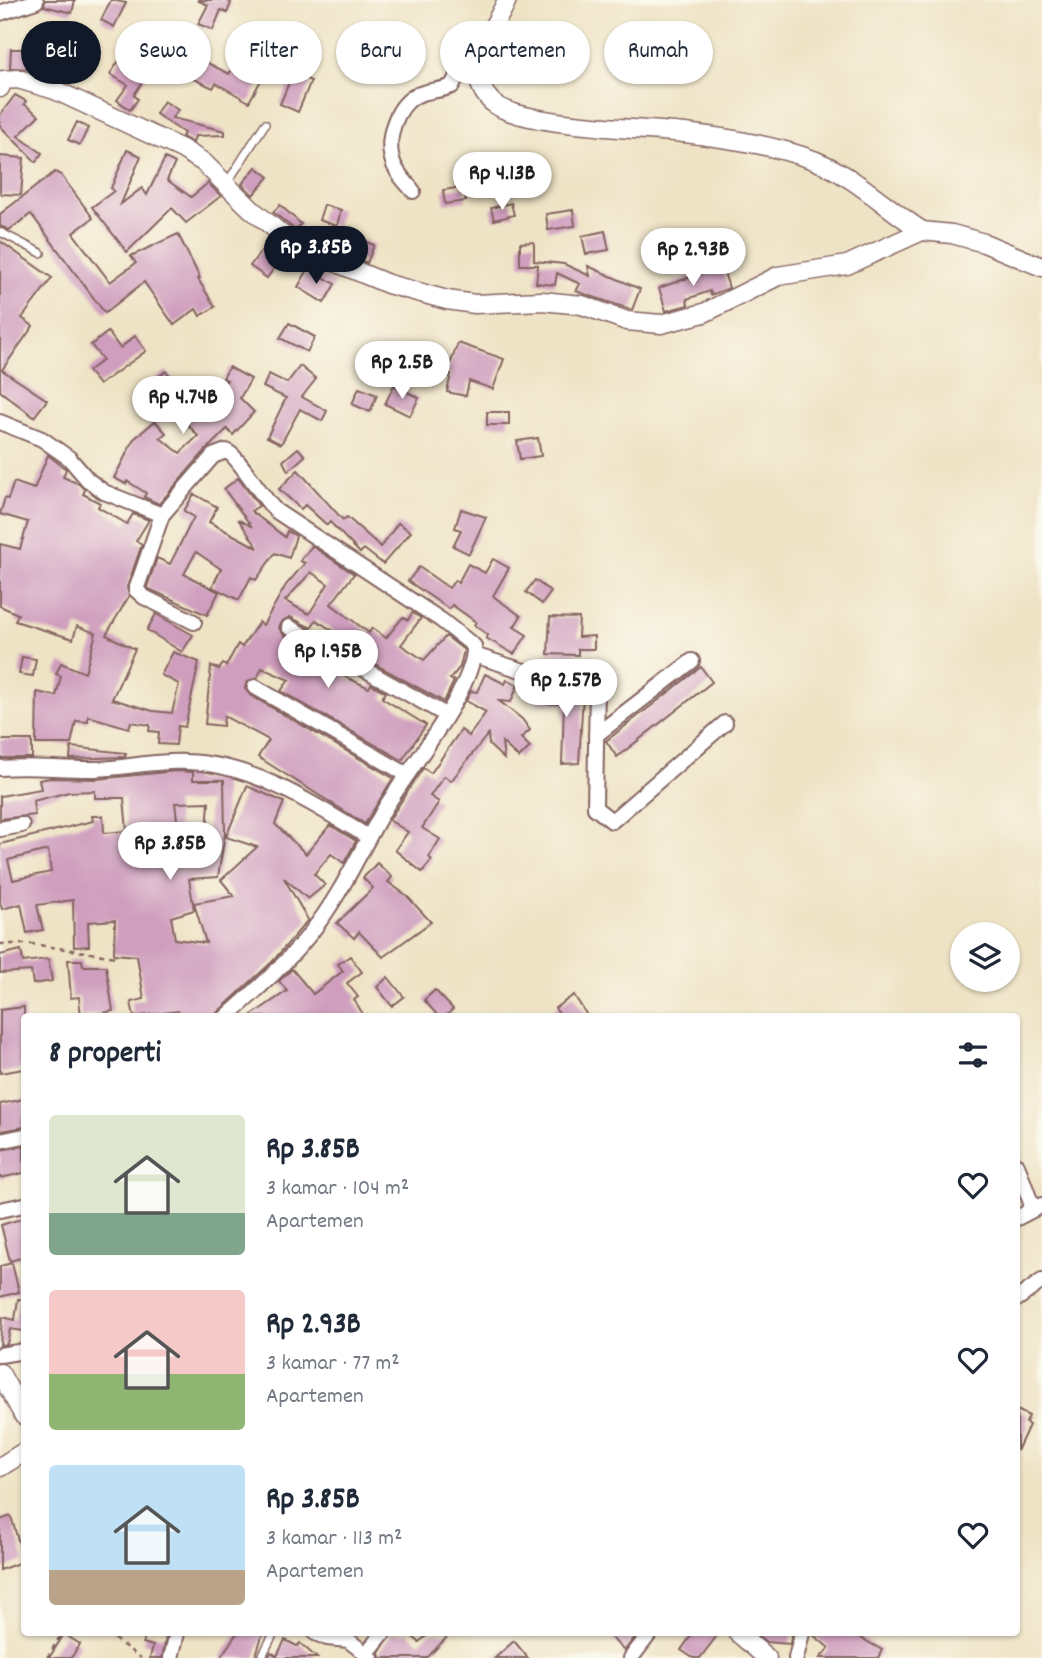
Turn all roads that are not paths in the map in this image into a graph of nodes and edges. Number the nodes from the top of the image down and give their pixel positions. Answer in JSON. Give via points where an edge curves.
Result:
{"nodes":[{"id":1,"x":507,"y":0,"type":"edge"},
{"id":2,"x":36,"y":1,"type":"edge"},
{"id":3,"x":0,"y":13,"type":"edge"},
{"id":4,"x":495,"y":21,"type":"edge"},
{"id":5,"x":1,"y":82,"type":"edge"},
{"id":6,"x":453,"y":84,"type":"edge"},
{"id":7,"x":483,"y":84,"type":"edge"},
{"id":8,"x":265,"y":124,"type":"dead end"},
{"id":9,"x":227,"y":184,"type":"junction"},
{"id":10,"x":413,"y":191,"type":"dead end"},
{"id":11,"x":922,"y":231,"type":"junction"},
{"id":12,"x":0,"y":232,"type":"edge"},
{"id":13,"x":41,"y":253,"type":"dead end"},
{"id":14,"x":1042,"y":267,"type":"edge"},
{"id":15,"x":0,"y":422,"type":"edge"},
{"id":16,"x":162,"y":515,"type":"junction"},
{"id":17,"x":194,"y":622,"type":"dead end"},
{"id":18,"x":289,"y":627,"type":"dead end"},
{"id":19,"x":474,"y":655,"type":"junction"},
{"id":20,"x":692,"y":660,"type":"dead end"},
{"id":21,"x":255,"y":687,"type":"dead end"},
{"id":22,"x":446,"y":715,"type":"junction"},
{"id":23,"x":725,"y":723,"type":"dead end"},
{"id":24,"x":596,"y":735,"type":"junction"},
{"id":25,"x":0,"y":768,"type":"edge"},
{"id":26,"x":405,"y":774,"type":"junction"},
{"id":27,"x":22,"y":825,"type":"dead end"},
{"id":28,"x":0,"y":829,"type":"edge"},
{"id":29,"x":368,"y":837,"type":"junction"},
{"id":30,"x":230,"y":1013,"type":"edge"},
{"id":31,"x":21,"y":1137,"type":"edge"},
{"id":32,"x":0,"y":1141,"type":"edge"},
{"id":33,"x":1020,"y":1173,"type":"edge"},
{"id":34,"x":21,"y":1206,"type":"edge"},
{"id":35,"x":0,"y":1210,"type":"edge"},
{"id":36,"x":1029,"y":1211,"type":"edge"},
{"id":37,"x":1042,"y":1281,"type":"edge"},
{"id":38,"x":1020,"y":1297,"type":"edge"},
{"id":39,"x":21,"y":1352,"type":"edge"},
{"id":40,"x":0,"y":1355,"type":"edge"},
{"id":41,"x":0,"y":1373,"type":"edge"},
{"id":42,"x":21,"y":1411,"type":"edge"},
{"id":43,"x":21,"y":1454,"type":"edge"},
{"id":44,"x":0,"y":1468,"type":"edge"},
{"id":45,"x":176,"y":1636,"type":"edge"},
{"id":46,"x":272,"y":1636,"type":"edge"},
{"id":47,"x":322,"y":1636,"type":"edge"},
{"id":48,"x":381,"y":1636,"type":"edge"},
{"id":49,"x":648,"y":1636,"type":"edge"},
{"id":50,"x":741,"y":1636,"type":"edge"},
{"id":51,"x":801,"y":1636,"type":"edge"},
{"id":52,"x":369,"y":1656,"type":"edge"},
{"id":53,"x":170,"y":1658,"type":"edge"},
{"id":54,"x":261,"y":1658,"type":"edge"},
{"id":55,"x":631,"y":1658,"type":"edge"},
{"id":56,"x":766,"y":1658,"type":"edge"},
{"id":57,"x":796,"y":1658,"type":"edge"}],
"edges":[{"from":1,"to":4,"type":"street"},
{"from":2,"to":3,"type":"street"},
{"from":5,"to":9,"type":"street","via":[[38,84],[77,99],[182,149]]},
{"from":6,"to":10,"type":"street","via":[[415,96],[398,114],[391,158]]},
{"from":7,"to":11,"type":"street","via":[[492,103],[503,109],[558,121],[723,139],[805,157],[846,176]]},
{"from":8,"to":9,"type":"lane"},
{"from":9,"to":11,"type":"street","via":[[296,246],[388,284],[475,303],[582,305],[647,325],[704,313],[778,276],[847,265]]},
{"from":11,"to":14,"type":"street","via":[[984,243]]},
{"from":12,"to":13,"type":"lane"},
{"from":15,"to":16,"type":"street","via":[[48,443],[104,492]]},
{"from":16,"to":17,"type":"street","via":[[136,590]]},
{"from":16,"to":19,"type":"street","via":[[213,456],[232,453],[276,511],[459,632],[474,646]]},
{"from":18,"to":22,"type":"street"},
{"from":19,"to":22,"type":"street"},
{"from":19,"to":24,"type":"street","via":[[524,671],[597,685]]},
{"from":20,"to":24,"type":"street"},
{"from":21,"to":26,"type":"street"},
{"from":22,"to":26,"type":"street"},
{"from":23,"to":24,"type":"street","via":[[612,821],[595,808]]},
{"from":25,"to":29,"type":"street","via":[[97,769],[202,762],[287,791]]},
{"from":26,"to":29,"type":"street"},
{"from":27,"to":28,"type":"street"},
{"from":29,"to":30,"type":"street","via":[[334,902],[309,935]]},
{"from":31,"to":32,"type":"street"},
{"from":33,"to":36,"type":"street","via":[[1031,1203]]},
{"from":34,"to":35,"type":"street"},
{"from":37,"to":38,"type":"street"},
{"from":39,"to":40,"type":"street"},
{"from":41,"to":42,"type":"street"},
{"from":43,"to":44,"type":"street"},
{"from":45,"to":53,"type":"street"},
{"from":46,"to":54,"type":"lane"},
{"from":47,"to":52,"type":"street","via":[[348,1640]]},
{"from":48,"to":52,"type":"street"},
{"from":49,"to":55,"type":"street"},
{"from":50,"to":56,"type":"street"},
{"from":51,"to":57,"type":"street"}]}
